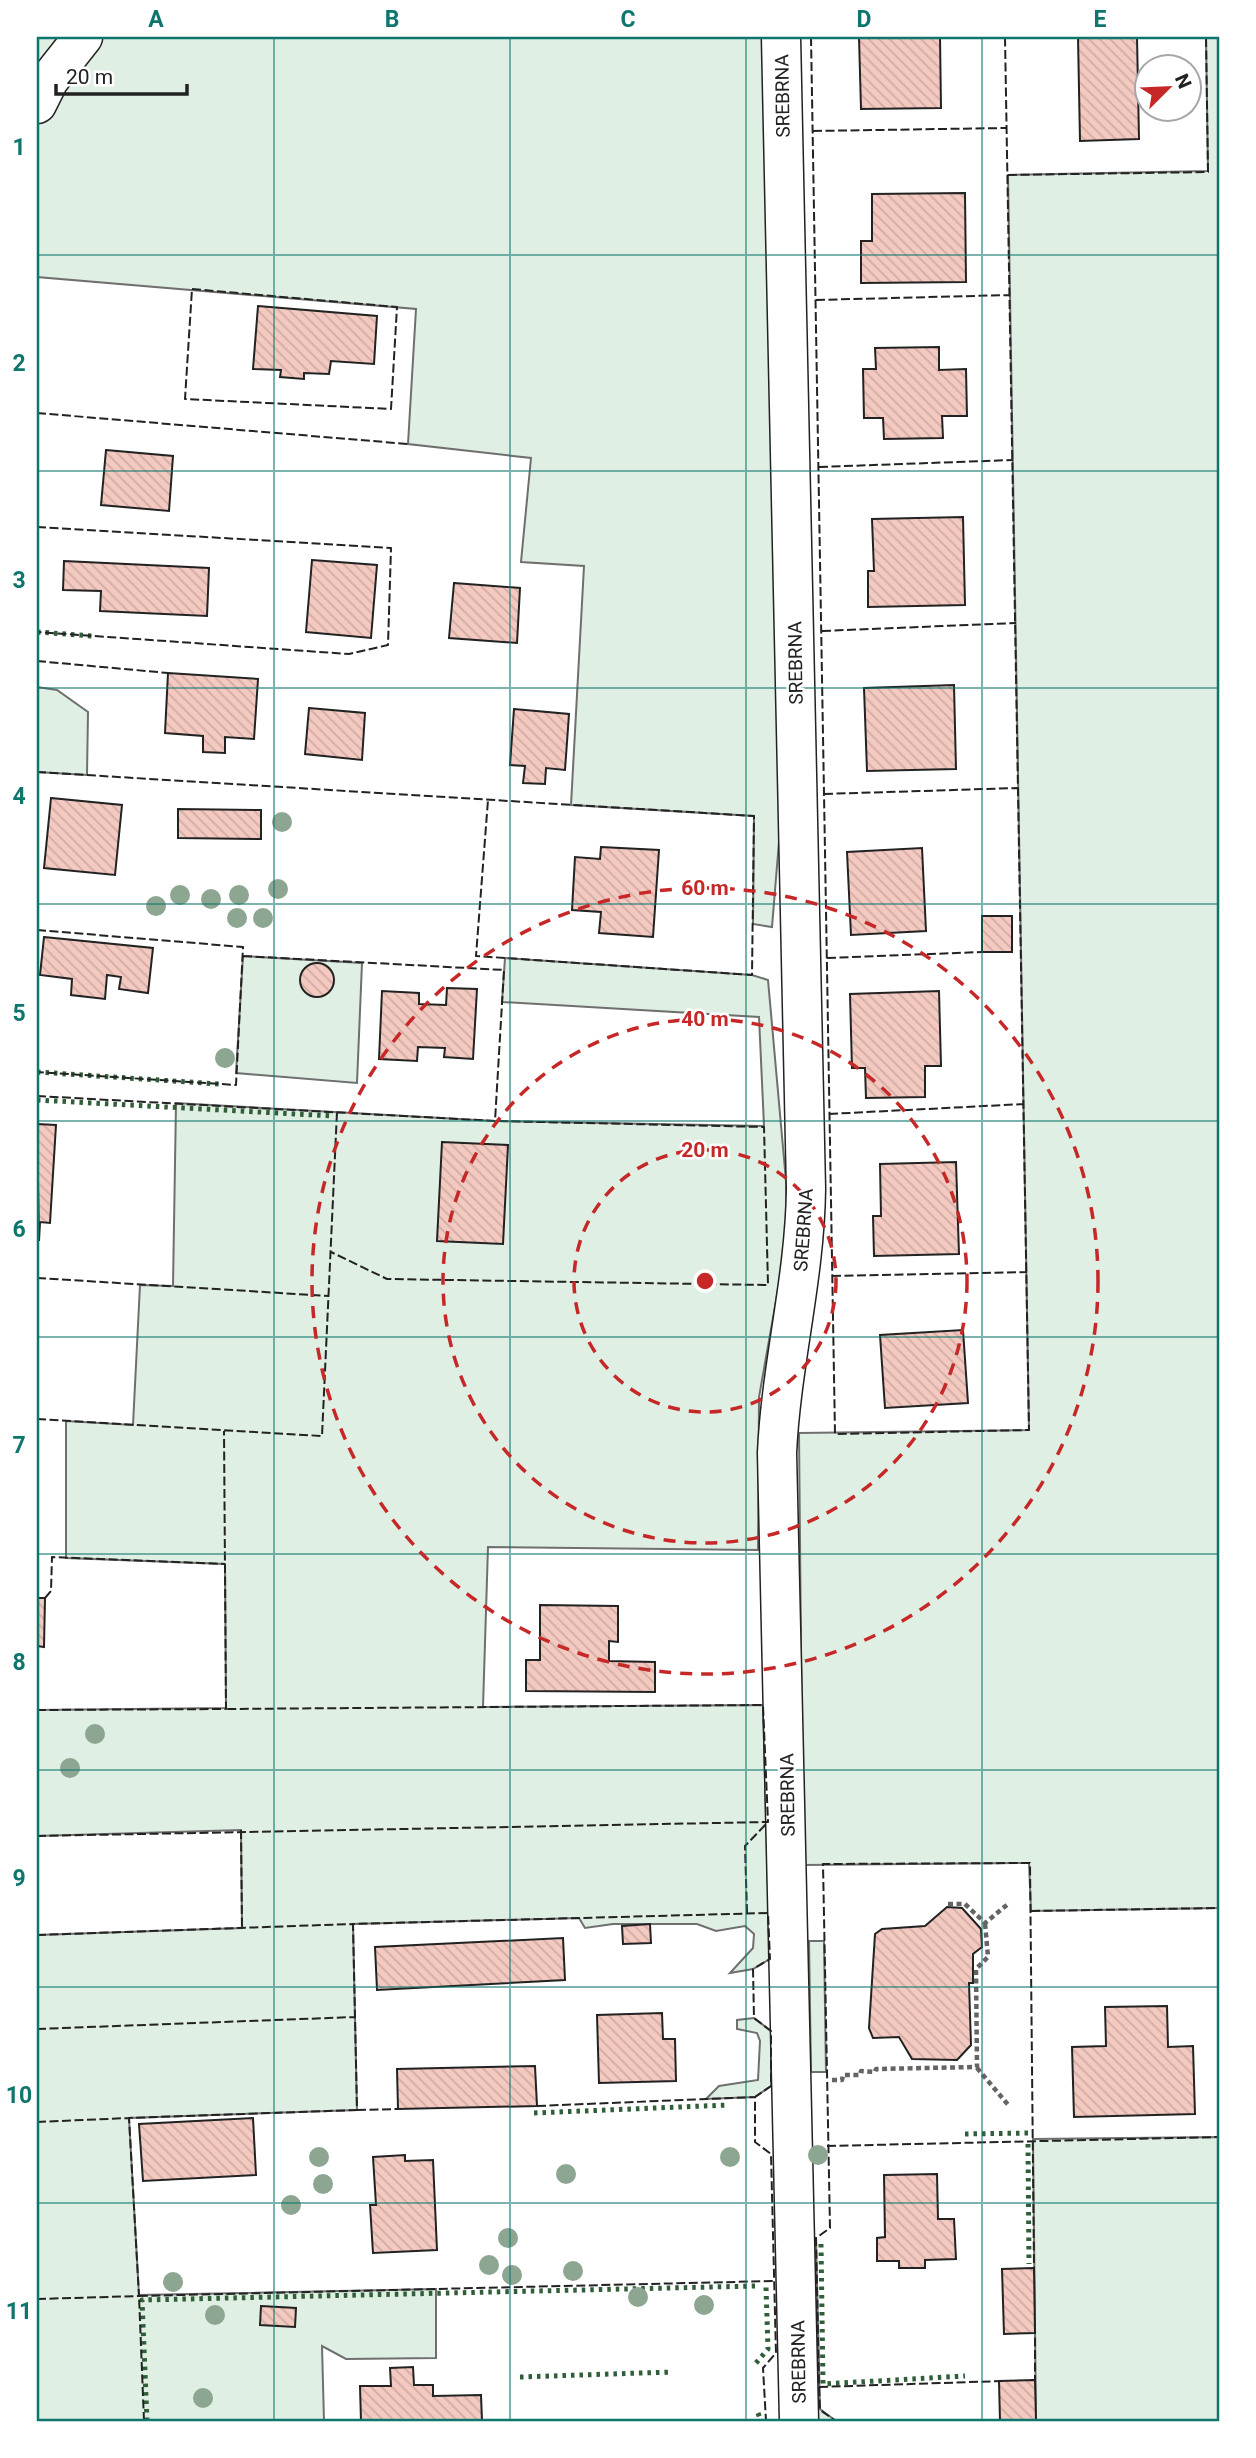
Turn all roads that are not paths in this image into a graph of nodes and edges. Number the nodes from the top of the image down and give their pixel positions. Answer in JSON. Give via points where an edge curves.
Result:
{"nodes":[{"id":1,"x":83,"y":37,"type":"edge"},
{"id":2,"x":781,"y":37,"type":"edge"},
{"id":3,"x":37,"y":104,"type":"edge"},
{"id":4,"x":799,"y":2421,"type":"edge"}],
"edges":[{"from":1,"to":3,"type":"street","via":[[49,80]]},
{"from":2,"to":4,"type":"street","name":"SREBRNA","via":[[806,1189],[806,1228],[777,1453]]}]}
